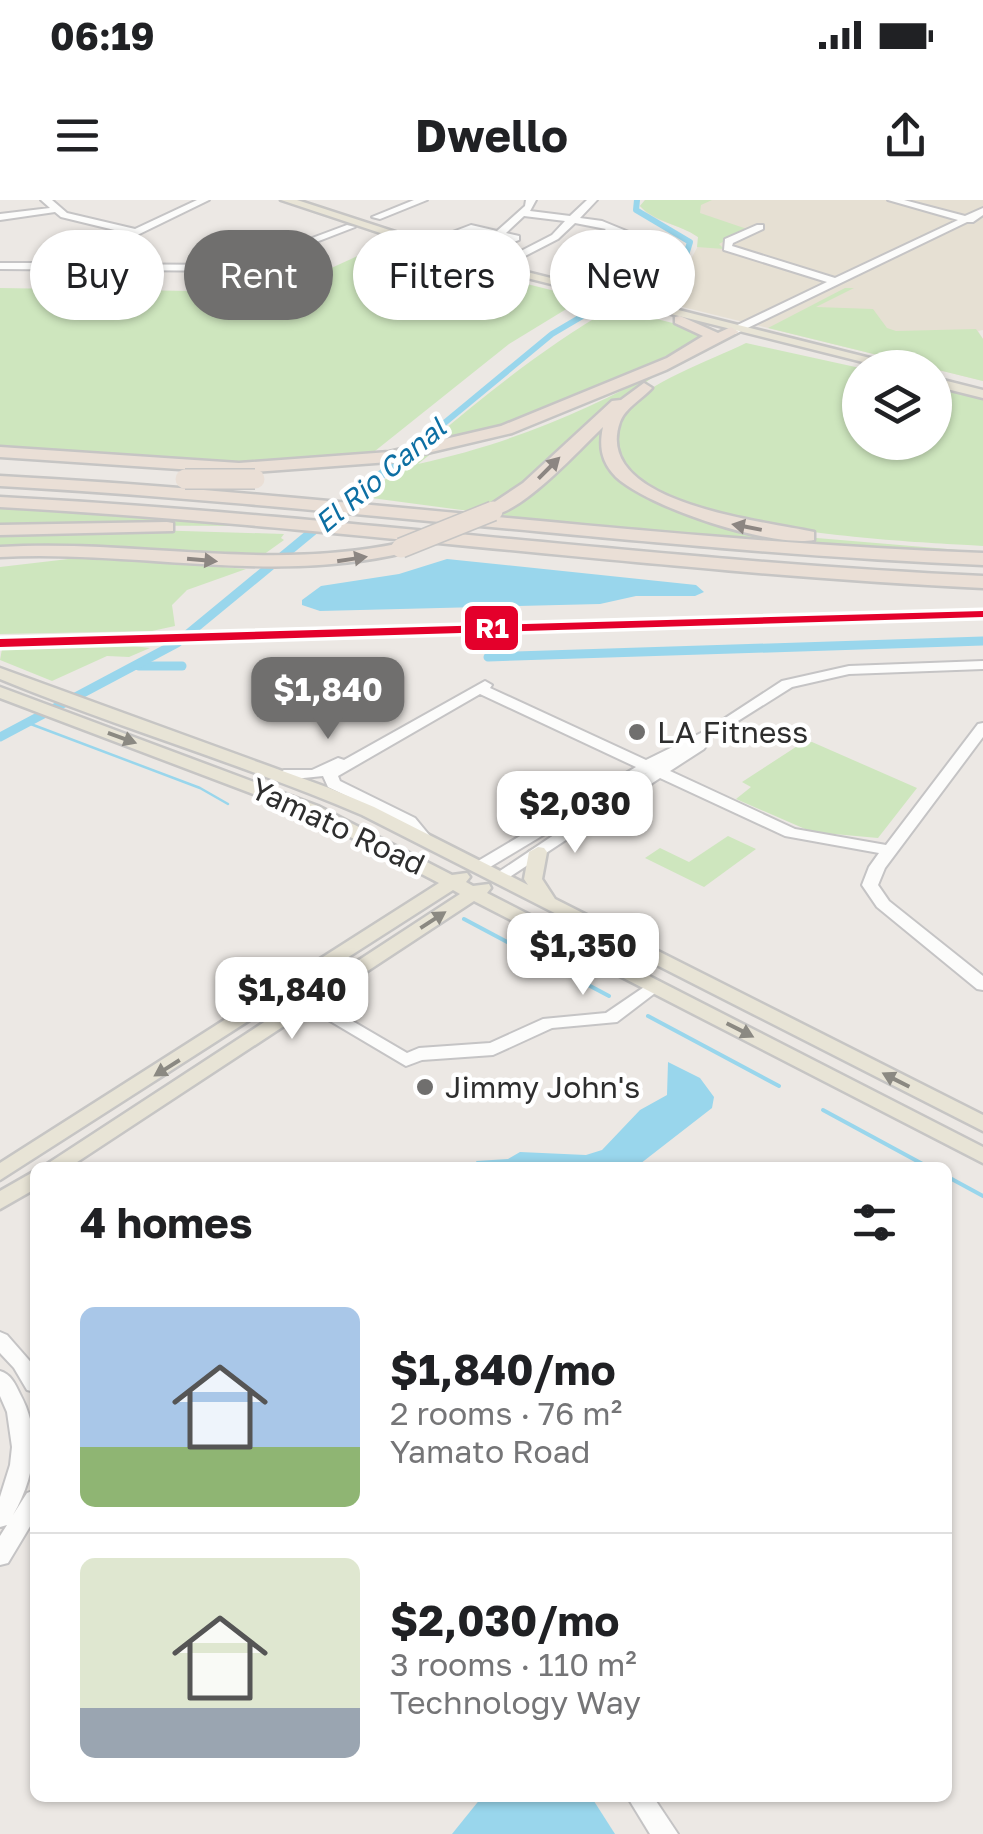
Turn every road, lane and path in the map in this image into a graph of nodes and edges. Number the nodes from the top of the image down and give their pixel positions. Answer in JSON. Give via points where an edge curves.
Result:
{"nodes":[{"id":1,"x":46,"y":200,"type":"edge"},
{"id":2,"x":204,"y":200,"type":"edge"},
{"id":3,"x":270,"y":200,"type":"edge"},
{"id":4,"x":286,"y":200,"type":"edge"},
{"id":5,"x":422,"y":200,"type":"edge"},
{"id":6,"x":531,"y":200,"type":"edge"},
{"id":7,"x":594,"y":200,"type":"edge"},
{"id":8,"x":895,"y":200,"type":"edge"},
{"id":9,"x":54,"y":210,"type":"junction"},
{"id":10,"x":523,"y":213,"type":"junction"},
{"id":11,"x":0,"y":217,"type":"edge"},
{"id":12,"x":378,"y":217,"type":"dead end"},
{"id":13,"x":978,"y":218,"type":"edge"},
{"id":14,"x":578,"y":220,"type":"junction"},
{"id":15,"x":760,"y":226,"type":"dead end"},
{"id":16,"x":350,"y":227,"type":"junction"},
{"id":17,"x":128,"y":230,"type":"edge"},
{"id":18,"x":139,"y":230,"type":"edge"},
{"id":19,"x":360,"y":230,"type":"edge"},
{"id":20,"x":363,"y":230,"type":"edge"},
{"id":21,"x":375,"y":230,"type":"edge"},
{"id":22,"x":503,"y":230,"type":"edge"},
{"id":23,"x":614,"y":230,"type":"junction"},
{"id":24,"x":501,"y":232,"type":"joint"},
{"id":25,"x":530,"y":251,"type":"edge"},
{"id":26,"x":0,"y":266,"type":"edge"},
{"id":27,"x":30,"y":267,"type":"edge"},
{"id":28,"x":164,"y":269,"type":"edge"},
{"id":29,"x":838,"y":282,"type":"junction"},
{"id":30,"x":680,"y":320,"type":"joint"},
{"id":31,"x":695,"y":320,"type":"edge"},
{"id":32,"x":741,"y":331,"type":"junction"},
{"id":33,"x":701,"y":346,"type":"junction"},
{"id":34,"x":842,"y":354,"type":"edge"},
{"id":35,"x":842,"y":359,"type":"edge"},
{"id":36,"x":952,"y":383,"type":"edge"},
{"id":37,"x":644,"y":388,"type":"junction"},
{"id":38,"x":983,"y":390,"type":"edge"},
{"id":39,"x":0,"y":452,"type":"edge"},
{"id":40,"x":60,"y":457,"type":"junction"},
{"id":41,"x":370,"y":465,"type":"junction"},
{"id":42,"x":0,"y":468,"type":"edge"},
{"id":43,"x":0,"y":484,"type":"edge"},
{"id":44,"x":0,"y":498,"type":"edge"},
{"id":45,"x":309,"y":514,"type":"junction"},
{"id":46,"x":351,"y":519,"type":"junction"},
{"id":47,"x":0,"y":530,"type":"edge"},
{"id":48,"x":406,"y":542,"type":"junction"},
{"id":49,"x":983,"y":548,"type":"edge"},
{"id":50,"x":0,"y":552,"type":"edge"},
{"id":51,"x":130,"y":553,"type":"junction"},
{"id":52,"x":983,"y":561,"type":"edge"},
{"id":53,"x":0,"y":564,"type":"edge"},
{"id":54,"x":983,"y":578,"type":"edge"},
{"id":55,"x":983,"y":665,"type":"edge"},
{"id":56,"x":0,"y":673,"type":"edge"},
{"id":57,"x":0,"y":690,"type":"edge"},
{"id":58,"x":58,"y":697,"type":"junction"},
{"id":59,"x":20,"y":700,"type":"junction"},
{"id":60,"x":0,"y":701,"type":"edge"},
{"id":61,"x":79,"y":714,"type":"junction"},
{"id":62,"x":983,"y":727,"type":"edge"},
{"id":63,"x":375,"y":746,"type":"junction"},
{"id":64,"x":654,"y":770,"type":"junction"},
{"id":65,"x":284,"y":774,"type":"junction"},
{"id":66,"x":426,"y":841,"type":"junction"},
{"id":67,"x":890,"y":850,"type":"junction"},
{"id":68,"x":538,"y":852,"type":"junction"},
{"id":69,"x":414,"y":862,"type":"junction"},
{"id":70,"x":478,"y":866,"type":"junction"},
{"id":71,"x":499,"y":877,"type":"junction"},
{"id":72,"x":454,"y":882,"type":"junction"},
{"id":73,"x":476,"y":893,"type":"junction"},
{"id":74,"x":429,"y":898,"type":"junction"},
{"id":75,"x":549,"y":903,"type":"junction"},
{"id":76,"x":983,"y":985,"type":"edge"},
{"id":77,"x":654,"y":986,"type":"junction"},
{"id":78,"x":307,"y":1002,"type":"junction"},
{"id":79,"x":983,"y":1124,"type":"edge"},
{"id":80,"x":983,"y":1156,"type":"edge"},
{"id":81,"x":61,"y":1162,"type":"edge"},
{"id":82,"x":0,"y":1173,"type":"edge"},
{"id":83,"x":30,"y":1181,"type":"edge"},
{"id":84,"x":0,"y":1201,"type":"edge"},
{"id":85,"x":0,"y":1340,"type":"edge"},
{"id":86,"x":30,"y":1376,"type":"edge"},
{"id":87,"x":0,"y":1379,"type":"edge"},
{"id":88,"x":30,"y":1419,"type":"edge"},
{"id":89,"x":30,"y":1425,"type":"edge"},
{"id":90,"x":30,"y":1507,"type":"edge"},
{"id":91,"x":0,"y":1518,"type":"edge"},
{"id":92,"x":0,"y":1556,"type":"edge"},
{"id":93,"x":643,"y":1802,"type":"edge"},
{"id":94,"x":664,"y":1834,"type":"edge"}],
"edges":[{"from":1,"to":9,"type":"street"},
{"from":2,"to":18,"type":"street"},
{"from":3,"to":16,"type":"main road"},
{"from":4,"to":21,"type":"main road"},
{"from":5,"to":12,"type":"street"},
{"from":6,"to":10,"type":"street"},
{"from":7,"to":14,"type":"street"},
{"from":8,"to":13,"type":"street"},
{"from":9,"to":11,"type":"street"},
{"from":9,"to":17,"type":"street"},
{"from":10,"to":14,"type":"street"},
{"from":10,"to":22,"type":"street"},
{"from":13,"to":29,"type":"street"},
{"from":14,"to":23,"type":"street"},
{"from":14,"to":25,"type":"street"},
{"from":15,"to":29,"type":"street","via":[[728,241],[728,248]]},
{"from":16,"to":19,"type":"main road"},
{"from":16,"to":20,"type":"main road"},
{"from":16,"to":28,"type":"street","via":[[247,270]]},
{"from":23,"to":23,"type":"street","via":[[638,239],[641,248],[614,260],[582,252]]},
{"from":24,"to":24,"type":"street","via":[[516,238],[492,250],[447,236],[470,228]]},
{"from":26,"to":27,"type":"street"},
{"from":29,"to":32,"type":"street"},
{"from":30,"to":32,"type":"main road"},
{"from":30,"to":33,"type":"highway","via":[[710,332]]},
{"from":31,"to":32,"type":"main road"},
{"from":32,"to":33,"type":"highway"},
{"from":32,"to":34,"type":"main road"},
{"from":32,"to":35,"type":"main road"},
{"from":32,"to":37,"type":"highway"},
{"from":33,"to":41,"type":"highway","via":[[550,422],[488,444]]},
{"from":36,"to":38,"type":"main road"},
{"from":48,"to":37,"type":"highway","one_way":true,"bridge":true,"via":[[493,511]]},
{"from":49,"to":37,"type":"highway","one_way":true,"via":[[784,533],[673,505],[628,476],[609,447],[614,418]]},
{"from":39,"to":40,"type":"highway"},
{"from":40,"to":41,"type":"highway","via":[[221,468]]},
{"from":40,"to":45,"type":"highway"},
{"from":41,"to":42,"type":"highway","bridge":true,"via":[[255,479]]},
{"from":43,"to":45,"type":"highway"},
{"from":44,"to":45,"type":"highway"},
{"from":45,"to":46,"type":"highway"},
{"from":45,"to":46,"type":"highway"},
{"from":45,"to":47,"type":"highway","via":[[187,527]]},
{"from":46,"to":48,"type":"highway","via":[[387,541]]},
{"from":46,"to":52,"type":"highway"},
{"from":46,"to":52,"type":"highway","via":[[716,551]]},
{"from":46,"to":54,"type":"highway","via":[[722,561]]},
{"from":51,"to":48,"type":"highway","one_way":true,"via":[[302,564],[350,560]]},
{"from":48,"to":54,"type":"highway","via":[[747,570]]},
{"from":50,"to":51,"type":"highway"},
{"from":51,"to":53,"type":"highway"},
{"from":55,"to":64,"type":"street","via":[[812,677],[782,687],[694,752]]},
{"from":56,"to":58,"type":"main road","name":"Yamato Road"},
{"from":57,"to":58,"type":"main road"},
{"from":57,"to":59,"type":"main road","name":"Yamato Road"},
{"from":58,"to":61,"type":"main road","name":"Yamato Road"},
{"from":59,"to":60,"type":"street"},
{"from":59,"to":61,"type":"main road","name":"Yamato Road"},
{"from":61,"to":65,"type":"main road","name":"Yamato Road"},
{"from":61,"to":69,"type":"main road","name":"Yamato Road","one_way":true,"via":[[261,788]]},
{"from":62,"to":67,"type":"street"},
{"from":63,"to":64,"type":"street","via":[[483,686]]},
{"from":63,"to":65,"type":"street","via":[[315,774]]},
{"from":63,"to":66,"type":"street","via":[[329,779],[410,821]]},
{"from":64,"to":67,"type":"street","via":[[796,835]]},
{"from":64,"to":68,"type":"street"},
{"from":64,"to":70,"type":"street"},
{"from":65,"to":66,"type":"main road","name":"Yamato Road"},
{"from":66,"to":70,"type":"main road","name":"Yamato Road"},
{"from":67,"to":76,"type":"street","via":[[871,878],[876,896]]},
{"from":68,"to":71,"type":"street"},
{"from":68,"to":75,"type":"main road","via":[[533,878]]},
{"from":69,"to":72,"type":"main road","name":"Yamato Road"},
{"from":69,"to":74,"type":"main road","via":[[431,887]]},
{"from":70,"to":71,"type":"main road","name":"Yamato Road"},
{"from":70,"to":72,"type":"main road"},
{"from":71,"to":73,"type":"main road"},
{"from":71,"to":75,"type":"main road","name":"Yamato Road"},
{"from":72,"to":73,"type":"main road","name":"Yamato Road"},
{"from":72,"to":74,"type":"main road"},
{"from":73,"to":77,"type":"main road","name":"Yamato Road"},
{"from":78,"to":73,"type":"main road","one_way":true},
{"from":74,"to":82,"type":"main road","one_way":true},
{"from":79,"to":75,"type":"main road","name":"Yamato Road","one_way":true},
{"from":77,"to":78,"type":"street","via":[[611,1018],[548,1023],[482,1052],[406,1060]]},
{"from":77,"to":80,"type":"main road","name":"Yamato Road","one_way":true},
{"from":78,"to":81,"type":"main road"},
{"from":83,"to":84,"type":"main road"},
{"from":85,"to":86,"type":"street"},
{"from":87,"to":88,"type":"street"},
{"from":89,"to":91,"type":"street","via":[[22,1468]]},
{"from":90,"to":92,"type":"street"},
{"from":93,"to":94,"type":"street"}]}
